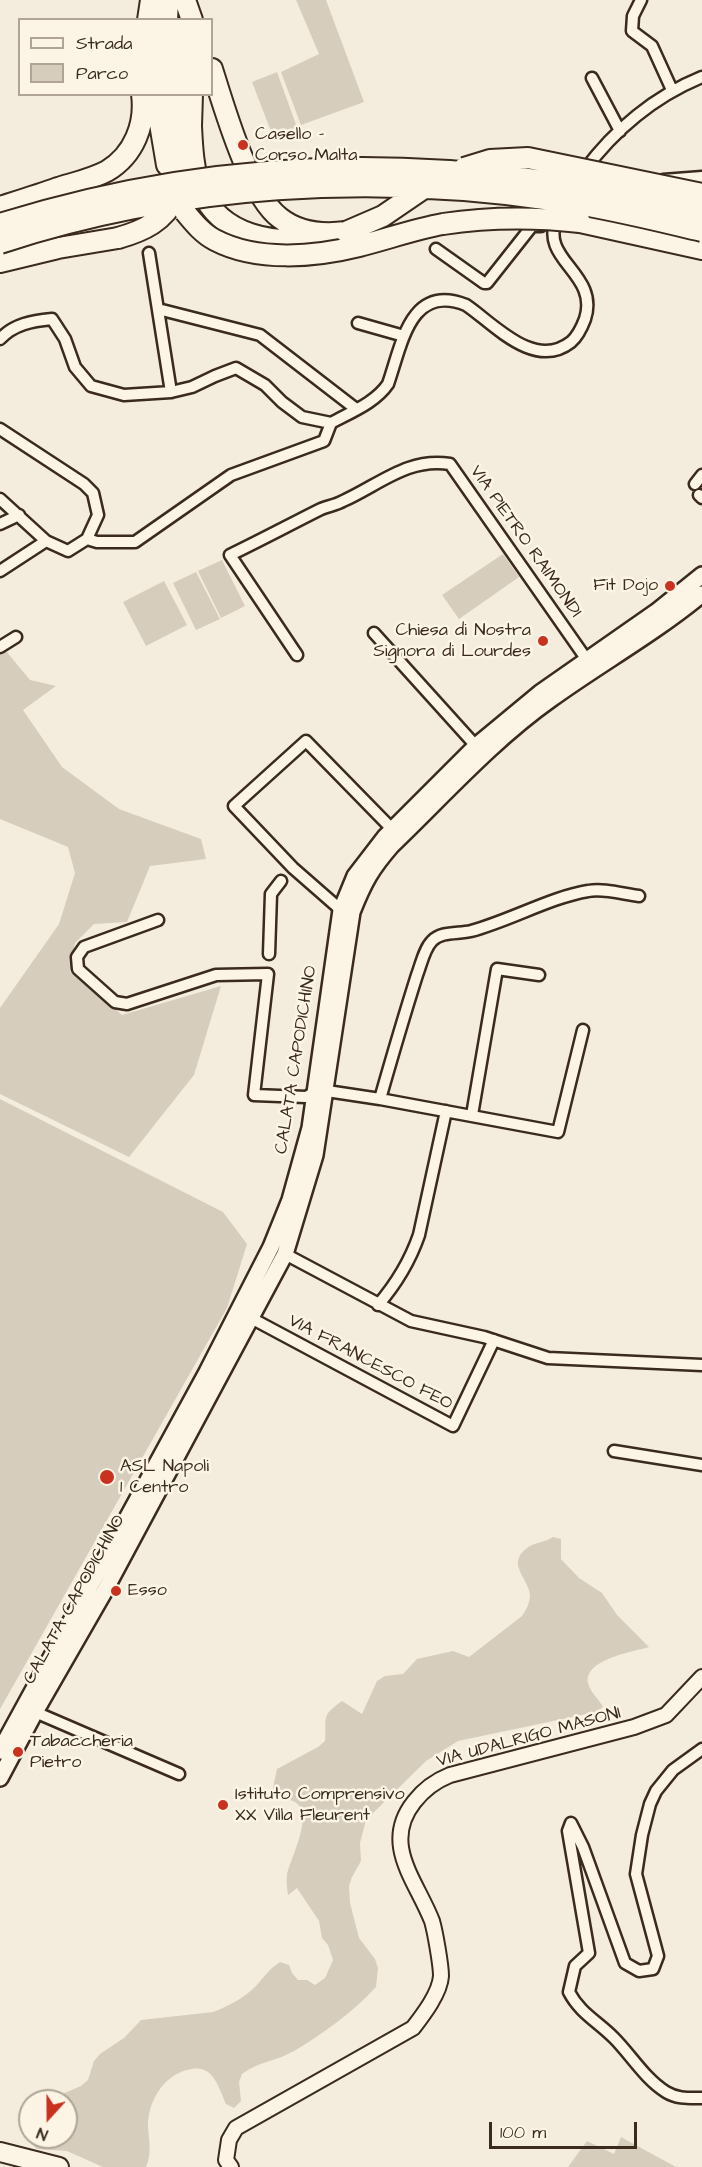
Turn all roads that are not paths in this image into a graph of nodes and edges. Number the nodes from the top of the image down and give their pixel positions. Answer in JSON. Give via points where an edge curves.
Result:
{"nodes":[{"id":1,"x":137,"y":0,"type":"edge"},
{"id":2,"x":151,"y":0,"type":"edge"},
{"id":3,"x":168,"y":0,"type":"edge"},
{"id":4,"x":183,"y":0,"type":"edge"},
{"id":5,"x":641,"y":0,"type":"edge"},
{"id":6,"x":134,"y":18,"type":"edge"},
{"id":7,"x":148,"y":18,"type":"edge"},
{"id":8,"x":167,"y":18,"type":"edge"},
{"id":9,"x":182,"y":18,"type":"edge"},
{"id":10,"x":191,"y":18,"type":"edge"},
{"id":11,"x":213,"y":72,"type":"edge"},
{"id":12,"x":702,"y":77,"type":"edge"},
{"id":13,"x":592,"y":78,"type":"dead end"},
{"id":14,"x":672,"y":90,"type":"junction"},
{"id":15,"x":141,"y":96,"type":"edge"},
{"id":16,"x":155,"y":96,"type":"edge"},
{"id":17,"x":175,"y":96,"type":"edge"},
{"id":18,"x":192,"y":96,"type":"edge"},
{"id":19,"x":192,"y":126,"type":"junction"},
{"id":20,"x":620,"y":131,"type":"junction"},
{"id":21,"x":174,"y":171,"type":"junction"},
{"id":22,"x":583,"y":173,"type":"junction"},
{"id":23,"x":702,"y":177,"type":"edge"},
{"id":24,"x":702,"y":194,"type":"edge"},
{"id":25,"x":0,"y":207,"type":"edge"},
{"id":26,"x":185,"y":212,"type":"dead end"},
{"id":27,"x":702,"y":212,"type":"edge"},
{"id":28,"x":0,"y":224,"type":"edge"},
{"id":29,"x":553,"y":227,"type":"junction"},
{"id":30,"x":702,"y":231,"type":"edge"},
{"id":31,"x":346,"y":232,"type":"junction"},
{"id":32,"x":0,"y":243,"type":"edge"},
{"id":33,"x":436,"y":249,"type":"dead end"},
{"id":34,"x":702,"y":249,"type":"edge"},
{"id":35,"x":148,"y":254,"type":"dead end"},
{"id":36,"x":0,"y":262,"type":"edge"},
{"id":37,"x":158,"y":309,"type":"junction"},
{"id":38,"x":358,"y":322,"type":"dead end"},
{"id":39,"x":404,"y":336,"type":"junction"},
{"id":40,"x":0,"y":339,"type":"edge"},
{"id":41,"x":171,"y":392,"type":"junction"},
{"id":42,"x":356,"y":409,"type":"junction"},
{"id":43,"x":331,"y":423,"type":"junction"},
{"id":44,"x":0,"y":429,"type":"edge"},
{"id":45,"x":0,"y":499,"type":"edge"},
{"id":46,"x":19,"y":515,"type":"junction"},
{"id":47,"x":0,"y":524,"type":"edge"},
{"id":48,"x":87,"y":539,"type":"junction"},
{"id":49,"x":46,"y":541,"type":"junction"},
{"id":50,"x":0,"y":571,"type":"edge"},
{"id":51,"x":702,"y":575,"type":"edge"},
{"id":52,"x":702,"y":594,"type":"edge"},
{"id":53,"x":374,"y":633,"type":"dead end"},
{"id":54,"x":16,"y":637,"type":"dead end"},
{"id":55,"x":0,"y":647,"type":"edge"},
{"id":56,"x":297,"y":655,"type":"dead end"},
{"id":57,"x":591,"y":665,"type":"junction"},
{"id":58,"x":480,"y":751,"type":"junction"},
{"id":59,"x":392,"y":829,"type":"junction"},
{"id":60,"x":281,"y":881,"type":"dead end"},
{"id":61,"x":639,"y":896,"type":"dead end"},
{"id":62,"x":347,"y":911,"type":"junction"},
{"id":63,"x":158,"y":920,"type":"dead end"},
{"id":64,"x":269,"y":954,"type":"dead end"},
{"id":65,"x":539,"y":975,"type":"dead end"},
{"id":66,"x":583,"y":1030,"type":"dead end"},
{"id":67,"x":321,"y":1091,"type":"junction"},
{"id":68,"x":381,"y":1098,"type":"junction"},
{"id":69,"x":446,"y":1111,"type":"junction"},
{"id":70,"x":472,"y":1116,"type":"junction"},
{"id":71,"x":278,"y":1250,"type":"junction"},
{"id":72,"x":378,"y":1305,"type":"junction"},
{"id":73,"x":251,"y":1318,"type":"junction"},
{"id":74,"x":494,"y":1340,"type":"junction"},
{"id":75,"x":702,"y":1365,"type":"edge"},
{"id":76,"x":614,"y":1451,"type":"dead end"},
{"id":77,"x":702,"y":1465,"type":"edge"},
{"id":78,"x":702,"y":1677,"type":"edge"},
{"id":79,"x":29,"y":1709,"type":"junction"},
{"id":80,"x":702,"y":1749,"type":"edge"},
{"id":81,"x":0,"y":1751,"type":"edge"},
{"id":82,"x":179,"y":1774,"type":"dead end"},
{"id":83,"x":0,"y":1778,"type":"edge"},
{"id":84,"x":702,"y":2098,"type":"edge"},
{"id":85,"x":0,"y":2152,"type":"edge"},
{"id":86,"x":0,"y":2161,"type":"edge"},
{"id":87,"x":14,"y":2167,"type":"edge"},
{"id":88,"x":59,"y":2167,"type":"edge"},
{"id":89,"x":231,"y":2167,"type":"edge"}],
"edges":[{"from":1,"to":6,"type":"highway"},
{"from":2,"to":7,"type":"highway"},
{"from":3,"to":8,"type":"highway"},
{"from":4,"to":9,"type":"highway"},
{"from":4,"to":10,"type":"highway"},
{"from":5,"to":14,"type":"street","via":[[633,16],[632,31],[652,46]]},
{"from":11,"to":31,"type":"highway","bridge":true,"via":[[243,160],[271,210],[306,231]]},
{"from":12,"to":14,"type":"street"},
{"from":13,"to":20,"type":"street"},
{"from":14,"to":20,"type":"street"},
{"from":15,"to":25,"type":"highway","via":[[140,130],[114,166],[91,178]]},
{"from":16,"to":21,"type":"highway"},
{"from":17,"to":21,"type":"highway"},
{"from":18,"to":19,"type":"highway"},
{"from":19,"to":21,"type":"highway"},
{"from":19,"to":31,"type":"highway","bridge":true,"via":[[194,161],[202,191],[216,212],[236,228],[275,240]]},
{"from":20,"to":22,"type":"street"},
{"from":21,"to":36,"type":"highway","bridge":true,"via":[[175,200],[161,219],[142,231]]},
{"from":22,"to":23,"type":"street","via":[[637,183]]},
{"from":22,"to":29,"type":"street"},
{"from":24,"to":31,"type":"highway","bridge":true,"via":[[543,160],[500,158],[445,177],[382,216]]},
{"from":26,"to":34,"type":"highway","bridge":true,"via":[[214,239],[264,253],[334,251],[440,225],[517,218],[580,222]]},
{"from":27,"to":28,"type":"highway","bridge":true,"via":[[576,185],[483,173],[337,168],[190,180]]},
{"from":29,"to":33,"type":"street","via":[[532,226],[487,283]]},
{"from":29,"to":39,"type":"street","via":[[559,253],[587,296],[585,317],[573,340],[553,350],[532,349],[505,336],[466,305],[445,300],[435,300],[416,312]]},
{"from":30,"to":32,"type":"highway","bridge":true,"via":[[589,206],[480,191],[319,187],[186,199],[58,226]]},
{"from":35,"to":37,"type":"street"},
{"from":37,"to":41,"type":"street"},
{"from":37,"to":42,"type":"street","via":[[260,335]]},
{"from":38,"to":39,"type":"street"},
{"from":39,"to":42,"type":"street","via":[[388,384],[377,398]]},
{"from":40,"to":41,"type":"street","via":[[9,330],[51,319],[65,339],[75,367],[91,386],[124,395]]},
{"from":41,"to":43,"type":"street","via":[[236,368],[265,385],[302,417]]},
{"from":42,"to":43,"type":"street"},
{"from":43,"to":48,"type":"street","via":[[324,441],[231,474],[135,542]]},
{"from":44,"to":48,"type":"street","via":[[93,493],[98,515]]},
{"from":45,"to":46,"type":"street"},
{"from":46,"to":47,"type":"street"},
{"from":46,"to":49,"type":"street"},
{"from":48,"to":49,"type":"street","via":[[68,551]]},
{"from":49,"to":50,"type":"street"},
{"from":51,"to":57,"type":"main road","name":"CALATA CAPODICHINO"},
{"from":52,"to":57,"type":"main road","name":"CALATA CAPODICHINO","via":[[646,637]]},
{"from":53,"to":58,"type":"street"},
{"from":54,"to":55,"type":"street"},
{"from":56,"to":57,"type":"street","name":"VIA PIETRO RAIMONDI","via":[[230,555],[393,474],[433,461],[450,464]]},
{"from":57,"to":58,"type":"main road","name":"CALATA CAPODICHINO"},
{"from":58,"to":59,"type":"main road","name":"CALATA CAPODICHINO"},
{"from":58,"to":62,"type":"main road","name":"CALATA CAPODICHINO","via":[[378,861]]},
{"from":59,"to":62,"type":"main road","name":"CALATA CAPODICHINO","via":[[355,876]]},
{"from":59,"to":62,"type":"street","via":[[306,741],[234,806],[293,868]]},
{"from":60,"to":64,"type":"street","via":[[271,894]]},
{"from":61,"to":68,"type":"street","via":[[592,890],[577,893],[490,925],[435,938],[416,980]]},
{"from":62,"to":67,"type":"main road","name":"CALATA CAPODICHINO"},
{"from":63,"to":67,"type":"street","via":[[84,947],[77,957],[78,969],[115,1002],[127,1004],[216,975],[268,974],[254,1095],[306,1097]]},
{"from":65,"to":70,"type":"street","via":[[497,969]]},
{"from":66,"to":70,"type":"street","via":[[558,1132]]},
{"from":67,"to":68,"type":"street"},
{"from":67,"to":71,"type":"main road","name":"CALATA CAPODICHINO"},
{"from":68,"to":69,"type":"street"},
{"from":69,"to":70,"type":"street"},
{"from":69,"to":72,"type":"street","via":[[414,1250]]},
{"from":71,"to":72,"type":"street"},
{"from":71,"to":73,"type":"main road","name":"CALATA CAPODICHINO"},
{"from":71,"to":79,"type":"main road","name":"CALATA CAPODICHINO","via":[[190,1402]]},
{"from":72,"to":74,"type":"street","via":[[411,1322]]},
{"from":73,"to":74,"type":"street","name":"VIA FRANCESCO FEO","via":[[453,1426]]},
{"from":73,"to":79,"type":"main road","name":"CALATA CAPODICHINO","via":[[113,1575]]},
{"from":74,"to":75,"type":"street","via":[[548,1358]]},
{"from":76,"to":77,"type":"street"},
{"from":78,"to":89,"type":"street","name":"VIA UDALRIGO MASONI","via":[[666,1715],[450,1775],[427,1787],[408,1809],[399,1832],[403,1857],[432,1923],[441,1977],[430,2005],[413,2028],[236,2128],[229,2140],[226,2160]]},
{"from":79,"to":81,"type":"main road","name":"CALATA CAPODICHINO"},
{"from":79,"to":82,"type":"street","name":"CALATA CAPODICHINO"},
{"from":79,"to":83,"type":"main road","name":"CALATA CAPODICHINO"},
{"from":80,"to":84,"type":"street","via":[[673,1770],[656,1791],[642,1835],[636,1874],[658,1956],[653,1969],[639,1971],[625,1963],[571,1823],[568,1831],[589,1953],[575,1966],[569,1992],[577,2006],[613,2037],[656,2085],[683,2098]]},
{"from":85,"to":88,"type":"highway"},
{"from":86,"to":87,"type":"highway"}]}
